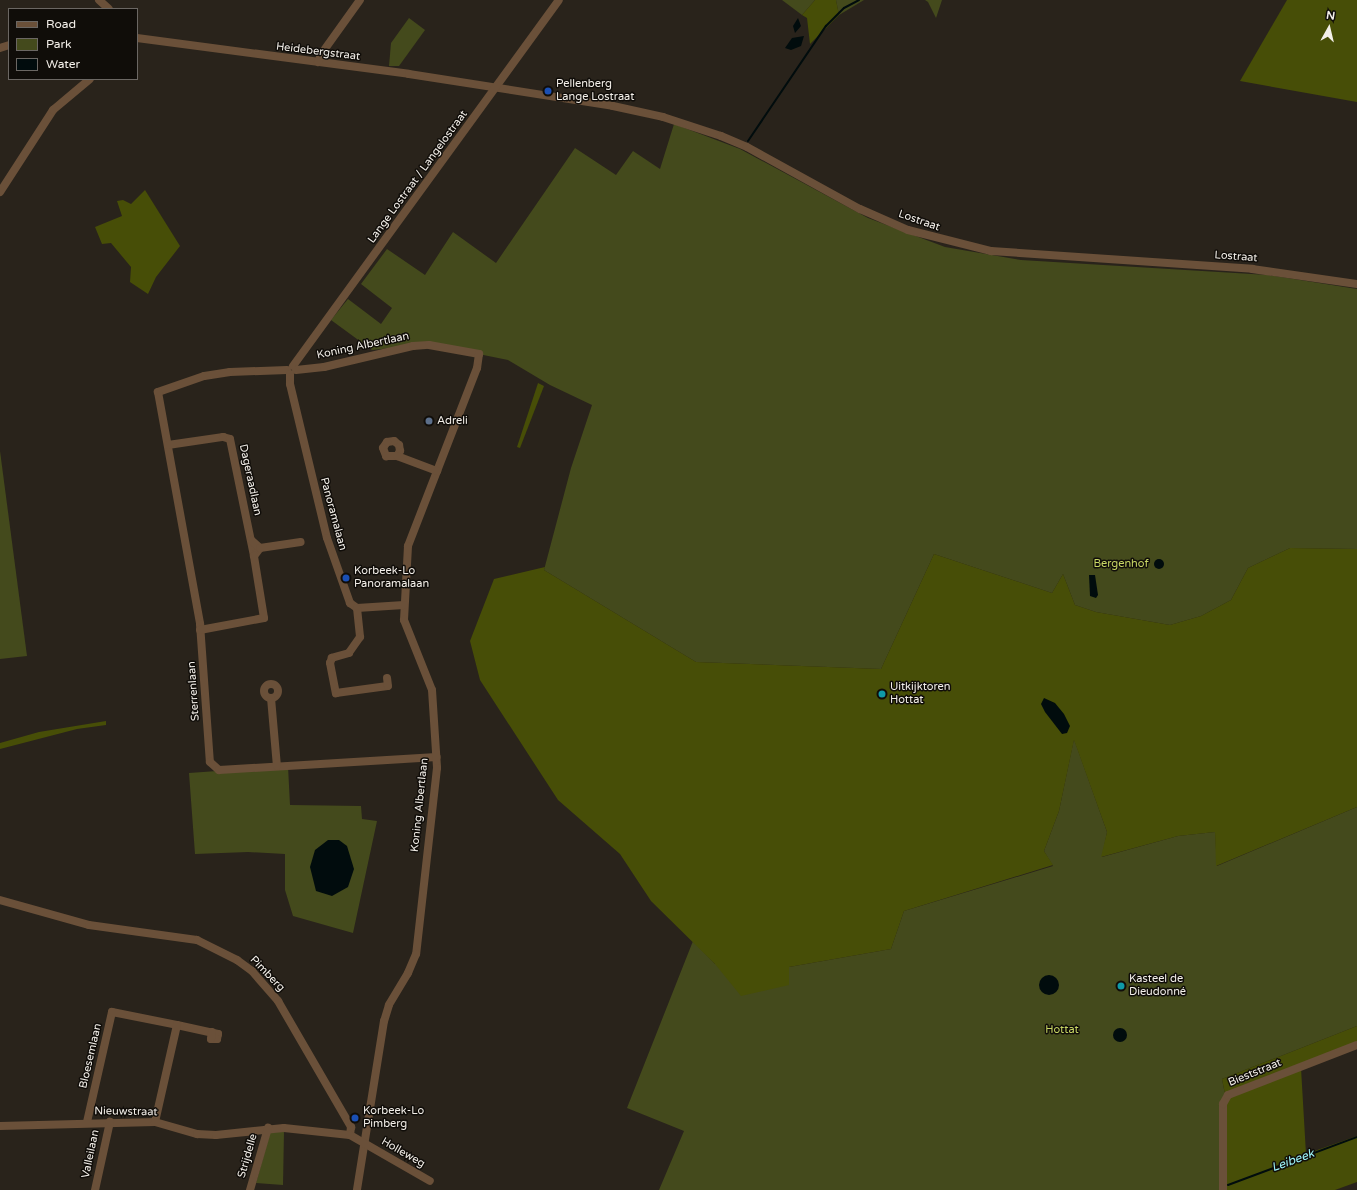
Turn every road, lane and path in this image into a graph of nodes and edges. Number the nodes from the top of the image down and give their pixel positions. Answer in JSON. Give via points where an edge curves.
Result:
{"nodes":[{"id":1,"x":99,"y":0,"type":"edge"},
{"id":2,"x":360,"y":0,"type":"edge"},
{"id":3,"x":559,"y":0,"type":"edge"},
{"id":4,"x":108,"y":8,"type":"edge"},
{"id":5,"x":138,"y":38,"type":"edge"},
{"id":6,"x":318,"y":62,"type":"junction"},
{"id":7,"x":89,"y":80,"type":"edge"},
{"id":8,"x":497,"y":88,"type":"junction"},
{"id":9,"x":0,"y":192,"type":"edge"},
{"id":10,"x":1357,"y":284,"type":"edge"},
{"id":11,"x":291,"y":370,"type":"junction"},
{"id":12,"x":168,"y":445,"type":"junction"},
{"id":13,"x":397,"y":456,"type":"dead end"},
{"id":14,"x":437,"y":471,"type":"junction"},
{"id":15,"x":251,"y":540,"type":"junction"},
{"id":16,"x":301,"y":542,"type":"dead end"},
{"id":17,"x":260,"y":548,"type":"junction"},
{"id":18,"x":254,"y":556,"type":"junction"},
{"id":19,"x":404,"y":605,"type":"junction"},
{"id":20,"x":357,"y":608,"type":"junction"},
{"id":21,"x":200,"y":630,"type":"junction"},
{"id":22,"x":387,"y":678,"type":"dead end"},
{"id":23,"x":271,"y":698,"type":"dead end"},
{"id":24,"x":437,"y":757,"type":"junction"},
{"id":25,"x":277,"y":766,"type":"junction"},
{"id":26,"x":0,"y":900,"type":"edge"},
{"id":27,"x":177,"y":1025,"type":"junction"},
{"id":28,"x":212,"y":1032,"type":"dead end"},
{"id":29,"x":1357,"y":1045,"type":"edge"},
{"id":30,"x":87,"y":1122,"type":"junction"},
{"id":31,"x":110,"y":1122,"type":"junction"},
{"id":32,"x":155,"y":1122,"type":"junction"},
{"id":33,"x":0,"y":1126,"type":"edge"},
{"id":34,"x":268,"y":1128,"type":"junction"},
{"id":35,"x":350,"y":1135,"type":"junction"},
{"id":36,"x":366,"y":1145,"type":"junction"},
{"id":37,"x":430,"y":1181,"type":"dead end"},
{"id":38,"x":95,"y":1190,"type":"edge"},
{"id":39,"x":250,"y":1190,"type":"edge"},
{"id":40,"x":357,"y":1190,"type":"edge"},
{"id":41,"x":1223,"y":1190,"type":"edge"}],
"edges":[{"from":1,"to":4,"type":"street"},
{"from":2,"to":6,"type":"street"},
{"from":3,"to":8,"type":"street","name":"Lange Lostraat / Langelostraat","via":[[531,35]]},
{"from":5,"to":6,"type":"street","name":"Heidebergstraat"},
{"from":6,"to":8,"type":"street","name":"Heidebergstraat"},
{"from":7,"to":9,"type":"street","via":[[53,110]]},
{"from":8,"to":10,"type":"street","name":"Lostraat","via":[[613,106],[684,123],[768,157],[884,219],[928,236],[964,246],[1023,255],[1292,272]]},
{"from":8,"to":11,"type":"street","name":"Lange Lostraat / Langelostraat"},
{"from":11,"to":12,"type":"street","name":"Sterrenlaan","via":[[211,375],[158,392]]},
{"from":11,"to":14,"type":"street","name":"Koning Albertlaan","via":[[324,366],[413,346],[429,345],[479,354],[477,368]]},
{"from":11,"to":20,"type":"street","name":"Panoramalaan","via":[[290,384],[327,538],[348,600]]},
{"from":12,"to":15,"type":"street","name":"Dageraadlaan","via":[[223,437],[230,440]]},
{"from":12,"to":21,"type":"street","name":"Sterrenlaan"},
{"from":13,"to":14,"type":"street"},
{"from":14,"to":19,"type":"street","name":"Koning Albertlaan","via":[[409,538]]},
{"from":15,"to":17,"type":"street"},
{"from":15,"to":18,"type":"street","name":"Dageraadlaan"},
{"from":16,"to":17,"type":"street"},
{"from":17,"to":18,"type":"street"},
{"from":18,"to":21,"type":"street","name":"Dageraadlaan","via":[[264,618]]},
{"from":19,"to":20,"type":"street"},
{"from":19,"to":24,"type":"street","name":"Koning Albertlaan","via":[[406,625],[432,690]]},
{"from":20,"to":22,"type":"street","via":[[360,637],[349,653],[332,658],[330,663],[336,693],[388,686]]},
{"from":21,"to":25,"type":"street","name":"Sterrenlaan","via":[[210,762],[219,770]]},
{"from":23,"to":25,"type":"street"},
{"from":24,"to":25,"type":"street","name":"Sterrenlaan"},
{"from":24,"to":36,"type":"street","name":"Koning Albertlaan","via":[[416,954],[386,1012]]},
{"from":26,"to":35,"type":"street","name":"Pimberg","via":[[89,925],[192,939],[209,944],[237,960],[252,971],[278,1001],[351,1127]]},
{"from":27,"to":28,"type":"street","name":"Bloesemlaan","via":[[218,1034],[217,1039],[211,1039]]},
{"from":27,"to":30,"type":"street","name":"Bloesemlaan","via":[[112,1012]]},
{"from":27,"to":32,"type":"street"},
{"from":29,"to":41,"type":"street","name":"Bieststraat","via":[[1228,1095],[1223,1104]]},
{"from":30,"to":31,"type":"street","name":"Nieuwstraat"},
{"from":30,"to":33,"type":"street","name":"Nieuwstraat"},
{"from":31,"to":32,"type":"street","name":"Nieuwstraat"},
{"from":31,"to":38,"type":"street","name":"Valleilaan"},
{"from":32,"to":34,"type":"street","name":"Nieuwstraat","via":[[197,1134],[216,1136]]},
{"from":34,"to":35,"type":"street","name":"Nieuwstraat"},
{"from":34,"to":39,"type":"street","name":"Strijdelle"},
{"from":35,"to":36,"type":"street","name":"Nieuwstraat"},
{"from":36,"to":37,"type":"street","name":"Holleweg"},
{"from":36,"to":40,"type":"street","name":"Koning Albertlaan"}]}
